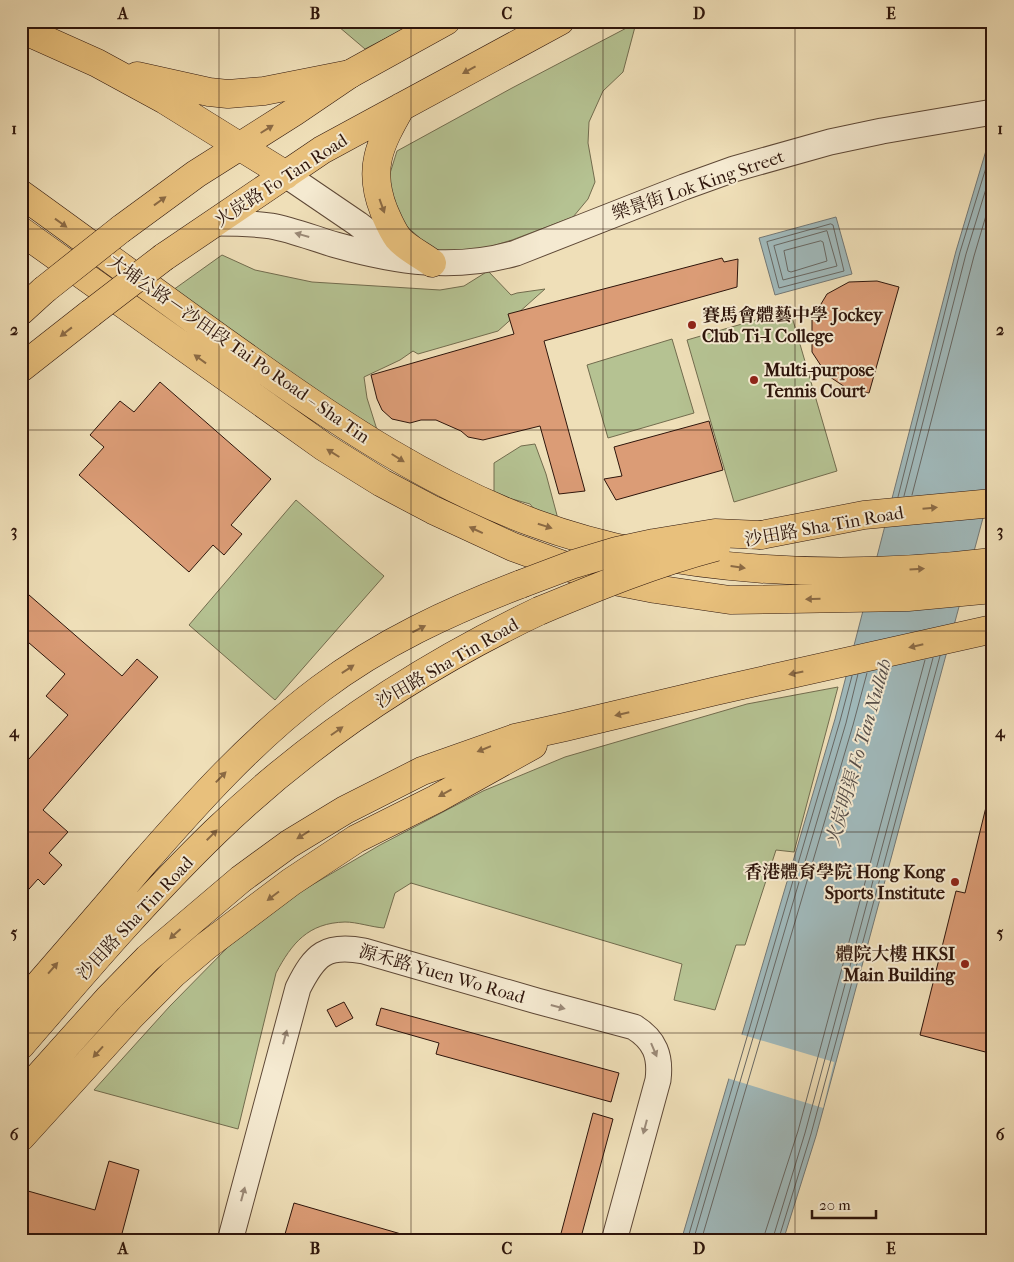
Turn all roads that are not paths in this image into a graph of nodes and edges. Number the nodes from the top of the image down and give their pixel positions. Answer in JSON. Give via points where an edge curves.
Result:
{"nodes":[{"id":1,"x":446,"y":21,"type":"edge"},
{"id":2,"x":560,"y":21,"type":"edge"},
{"id":3,"x":21,"y":29,"type":"edge"},
{"id":4,"x":111,"y":70,"type":"junction"},
{"id":5,"x":350,"y":74,"type":"junction"},
{"id":6,"x":402,"y":107,"type":"junction"},
{"id":7,"x":993,"y":112,"type":"edge"},
{"id":8,"x":239,"y":146,"type":"junction"},
{"id":9,"x":286,"y":175,"type":"junction"},
{"id":10,"x":21,"y":194,"type":"edge"},
{"id":11,"x":214,"y":223,"type":"junction"},
{"id":12,"x":21,"y":231,"type":"edge"},
{"id":13,"x":420,"y":262,"type":"junction"},
{"id":14,"x":21,"y":311,"type":"edge"},
{"id":15,"x":21,"y":368,"type":"edge"},
{"id":16,"x":993,"y":503,"type":"edge"},
{"id":17,"x":761,"y":535,"type":"junction"},
{"id":18,"x":988,"y":562,"type":"edge"},
{"id":19,"x":984,"y":590,"type":"edge"},
{"id":20,"x":993,"y":629,"type":"edge"},
{"id":21,"x":565,"y":727,"type":"junction"},
{"id":22,"x":21,"y":1005,"type":"edge"},
{"id":23,"x":21,"y":1045,"type":"edge"},
{"id":24,"x":21,"y":1096,"type":"edge"},
{"id":25,"x":21,"y":1137,"type":"edge"},
{"id":26,"x":230,"y":1241,"type":"edge"},
{"id":27,"x":614,"y":1241,"type":"edge"}],
"edges":[{"from":1,"to":5,"type":"main road"},
{"from":2,"to":6,"type":"main road","name":"火炭路 Fo Tan Road","one_way":true},
{"from":3,"to":4,"type":"main road"},
{"from":4,"to":5,"type":"main road","via":[[228,94],[264,91]]},
{"from":4,"to":8,"type":"main road"},
{"from":8,"to":5,"type":"main road","one_way":true},
{"from":6,"to":9,"type":"main road","name":"火炭路 Fo Tan Road","via":[[322,150]]},
{"from":6,"to":13,"type":"main road","one_way":true,"via":[[384,138],[377,158],[376,179],[389,222],[399,239]]},
{"from":7,"to":13,"type":"street","name":"樂景街 Lok King Street","via":[[882,130],[734,169],[492,260]]},
{"from":8,"to":9,"type":"main road"},
{"from":14,"to":8,"type":"main road","one_way":true,"bridge":true,"via":[[121,229]]},
{"from":9,"to":11,"type":"main road","name":"火炭路 Fo Tan Road"},
{"from":9,"to":13,"type":"street"},
{"from":10,"to":18,"type":"main road","name":"大埔公路－沙田段 Tai Po Road – Sha Tin","one_way":true,"via":[[319,409],[406,463],[534,523],[610,546],[754,569],[868,572]]},
{"from":13,"to":11,"type":"street","name":"樂景街 Lok King Street","one_way":true,"via":[[349,248],[271,226]]},
{"from":11,"to":15,"type":"main road","name":"火炭路 Fo Tan Road","one_way":true,"bridge":true,"via":[[164,257]]},
{"from":19,"to":12,"type":"main road","name":"大埔公路－沙田段 Tai Po Road – Sha Tin","one_way":true,"via":[[908,597],[730,600],[599,578],[513,547],[433,510],[324,447]]},
{"from":17,"to":16,"type":"main road","name":"沙田路 Sha Tin Road","one_way":true,"via":[[864,515]]},
{"from":22,"to":17,"type":"main road","one_way":true,"bridge":true,"via":[[194,805],[272,727],[321,688],[376,651],[476,602],[608,554],[654,542],[715,533]]},
{"from":23,"to":17,"type":"main road","name":"沙田路 Sha Tin Road","one_way":true,"bridge":true,"via":[[106,946],[215,832],[294,763],[359,715],[484,638],[539,611],[682,556]]},
{"from":20,"to":21,"type":"main road","name":"沙田路 Sha Tin Road","one_way":true},
{"from":21,"to":24,"type":"main road","name":"沙田路 Sha Tin Road","one_way":true,"via":[[515,738],[422,771],[345,810],[288,844],[240,879],[148,958]]},
{"from":21,"to":25,"type":"main road","one_way":true,"via":[[436,799],[356,839],[260,905],[173,974]]},
{"from":26,"to":27,"type":"street","name":"源禾路 Yuen Wo Road","one_way":true,"via":[[298,988],[316,960],[328,951],[347,948],[634,1027],[645,1034],[652,1042],[660,1067]]}]}
